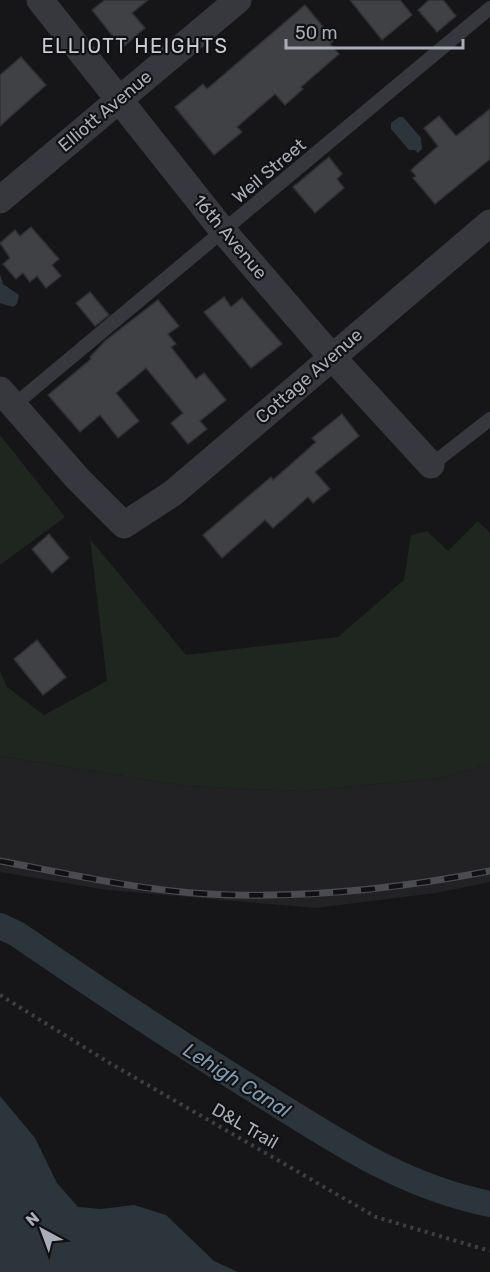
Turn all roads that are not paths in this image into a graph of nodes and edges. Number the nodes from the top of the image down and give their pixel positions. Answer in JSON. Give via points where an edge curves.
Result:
{"nodes":[{"id":1,"x":40,"y":0,"type":"edge"},
{"id":2,"x":238,"y":0,"type":"edge"},
{"id":3,"x":490,"y":8,"type":"edge"},
{"id":4,"x":119,"y":98,"type":"junction"},
{"id":5,"x":0,"y":200,"type":"edge"},
{"id":6,"x":490,"y":222,"type":"edge"},
{"id":7,"x":224,"y":232,"type":"junction"},
{"id":8,"x":331,"y":356,"type":"junction"},
{"id":9,"x":7,"y":398,"type":"edge"},
{"id":10,"x":490,"y":419,"type":"edge"},
{"id":11,"x":431,"y":465,"type":"joint"}],
"edges":[{"from":1,"to":4,"type":"street","name":"16th Avenue"},
{"from":2,"to":4,"type":"street","name":"Elliott Avenue"},
{"from":3,"to":7,"type":"lane","name":"Weil Street"},
{"from":4,"to":5,"type":"street","name":"Elliott Avenue"},
{"from":4,"to":7,"type":"street","name":"16th Avenue"},
{"from":6,"to":8,"type":"street","name":"Cottage Avenue"},
{"from":7,"to":8,"type":"street","name":"16th Avenue"},
{"from":7,"to":9,"type":"lane","name":"Weil Street"},
{"from":8,"to":9,"type":"street","name":"Cottage Avenue","via":[[173,493],[124,525]]},
{"from":8,"to":11,"type":"street","name":"16th Avenue"},
{"from":10,"to":11,"type":"lane"}]}
